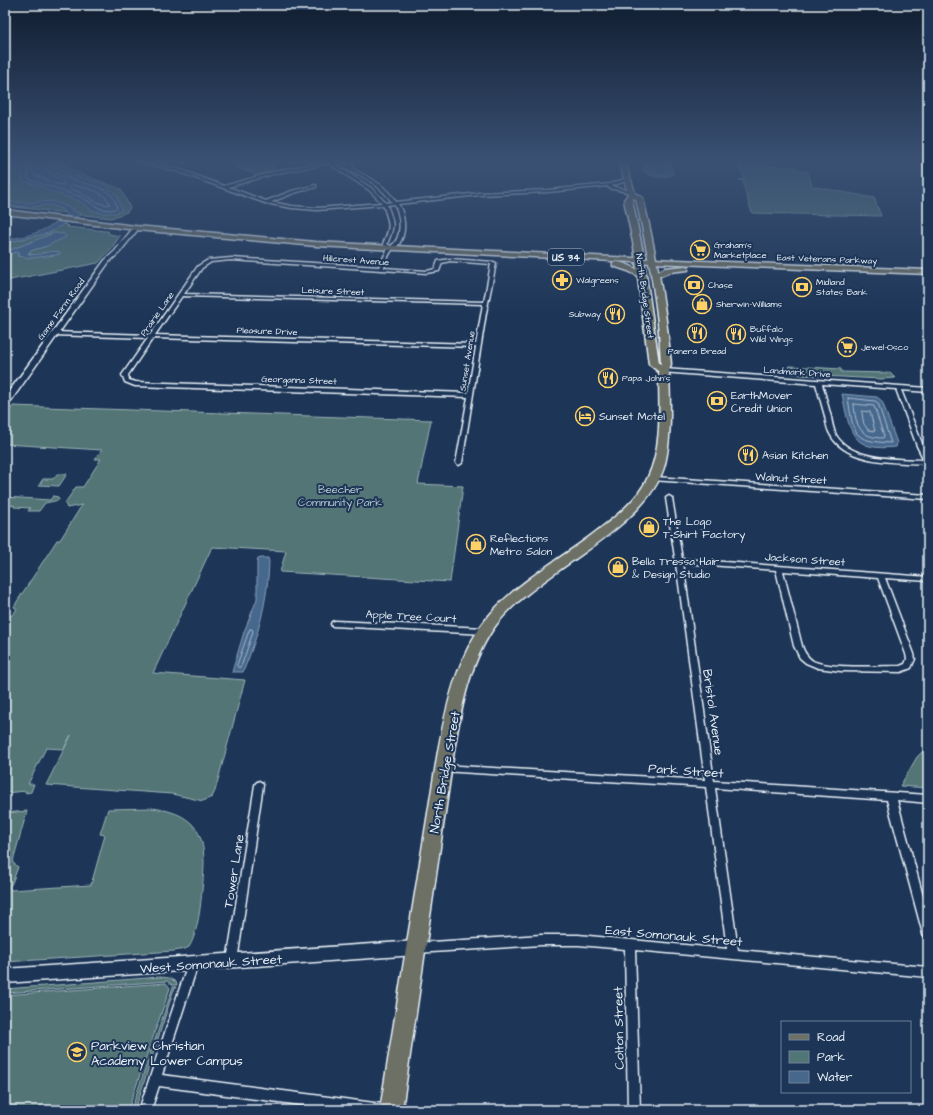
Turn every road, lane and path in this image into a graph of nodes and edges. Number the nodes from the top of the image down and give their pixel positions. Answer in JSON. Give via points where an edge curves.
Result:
{"nodes":[{"id":1,"x":13,"y":213,"type":"edge"},
{"id":2,"x":388,"y":213,"type":"edge"},
{"id":3,"x":400,"y":213,"type":"edge"},
{"id":4,"x":631,"y":213,"type":"edge"},
{"id":5,"x":643,"y":213,"type":"edge"},
{"id":6,"x":136,"y":228,"type":"junction"},
{"id":7,"x":391,"y":248,"type":"junction"},
{"id":8,"x":639,"y":251,"type":"junction"},
{"id":9,"x":652,"y":252,"type":"junction"},
{"id":10,"x":210,"y":261,"type":"joint"},
{"id":11,"x":613,"y":262,"type":"junction"},
{"id":12,"x":494,"y":263,"type":"joint"},
{"id":13,"x":640,"y":263,"type":"junction"},
{"id":14,"x":654,"y":264,"type":"junction"},
{"id":15,"x":686,"y":265,"type":"junction"},
{"id":16,"x":381,"y":269,"type":"junction"},
{"id":17,"x":928,"y":272,"type":"edge"},
{"id":18,"x":642,"y":276,"type":"junction"},
{"id":19,"x":655,"y":276,"type":"junction"},
{"id":20,"x":928,"y":276,"type":"edge"},
{"id":21,"x":180,"y":295,"type":"junction"},
{"id":22,"x":484,"y":303,"type":"junction"},
{"id":23,"x":54,"y":334,"type":"junction"},
{"id":24,"x":151,"y":336,"type":"junction"},
{"id":25,"x":478,"y":346,"type":"junction"},
{"id":26,"x":664,"y":371,"type":"junction"},
{"id":27,"x":127,"y":381,"type":"joint"},
{"id":28,"x":819,"y":383,"type":"junction"},
{"id":29,"x":898,"y":388,"type":"junction"},
{"id":30,"x":928,"y":390,"type":"edge"},
{"id":31,"x":9,"y":392,"type":"edge"},
{"id":32,"x":471,"y":395,"type":"junction"},
{"id":33,"x":5,"y":403,"type":"edge"},
{"id":34,"x":928,"y":461,"type":"edge"},
{"id":35,"x":459,"y":463,"type":"dead end"},
{"id":36,"x":654,"y":479,"type":"junction"},
{"id":37,"x":928,"y":497,"type":"edge"},
{"id":38,"x":669,"y":498,"type":"dead end"},
{"id":39,"x":680,"y":561,"type":"junction"},
{"id":40,"x":778,"y":568,"type":"junction"},
{"id":41,"x":881,"y":576,"type":"junction"},
{"id":42,"x":928,"y":580,"type":"edge"},
{"id":43,"x":335,"y":624,"type":"dead end"},
{"id":44,"x":485,"y":631,"type":"junction"},
{"id":45,"x":442,"y":768,"type":"junction"},
{"id":46,"x":711,"y":784,"type":"junction"},
{"id":47,"x":259,"y":785,"type":"dead end"},
{"id":48,"x":891,"y":796,"type":"junction"},
{"id":49,"x":928,"y":799,"type":"edge"},
{"id":50,"x":928,"y":934,"type":"edge"},
{"id":51,"x":630,"y":945,"type":"junction"},
{"id":52,"x":416,"y":948,"type":"junction"},
{"id":53,"x":733,"y":954,"type":"junction"},
{"id":54,"x":232,"y":961,"type":"junction"},
{"id":55,"x":193,"y":964,"type":"junction"},
{"id":56,"x":928,"y":972,"type":"edge"},
{"id":57,"x":5,"y":976,"type":"edge"},
{"id":58,"x":154,"y":1080,"type":"junction"},
{"id":59,"x":145,"y":1110,"type":"edge"},
{"id":60,"x":382,"y":1110,"type":"edge"},
{"id":61,"x":391,"y":1110,"type":"edge"},
{"id":62,"x":634,"y":1110,"type":"edge"}],
"edges":[{"from":1,"to":6,"type":"main road","number":"US 34"},
{"from":2,"to":7,"type":"street","via":[[391,230],[385,244]]},
{"from":3,"to":7,"type":"street","via":[[402,230],[397,244]]},
{"from":4,"to":8,"type":"highway","name":"North Bridge Street"},
{"from":5,"to":9,"type":"highway","name":"North Bridge Street"},
{"from":6,"to":7,"type":"main road","number":"US 34","via":[[264,241]]},
{"from":6,"to":23,"type":"street","name":"Game Farm Road","via":[[107,261]]},
{"from":7,"to":11,"type":"main road","number":"US 34","via":[[406,251]]},
{"from":7,"to":16,"type":"street"},
{"from":8,"to":11,"type":"main road"},
{"from":8,"to":13,"type":"highway","name":"North Bridge Street"},
{"from":9,"to":14,"type":"highway","name":"North Bridge Street"},
{"from":9,"to":15,"type":"main road","via":[[664,259]]},
{"from":10,"to":16,"type":"street","name":"Hillcrest Avenue","via":[[232,259]]},
{"from":10,"to":21,"type":"street","name":"Prairie Lane","via":[[200,267]]},
{"from":11,"to":13,"type":"main road","number":"US 34"},
{"from":11,"to":18,"type":"main road"},
{"from":12,"to":16,"type":"street","name":"Hillcrest Avenue","via":[[444,260],[433,272]]},
{"from":12,"to":22,"type":"street","name":"Sunset Avenue"},
{"from":13,"to":14,"type":"main road","number":"US 34"},
{"from":13,"to":18,"type":"highway","name":"North Bridge Street"},
{"from":14,"to":15,"type":"main road","name":"East Veterans Parkway","number":"US 34"},
{"from":14,"to":19,"type":"highway","name":"North Bridge Street"},
{"from":15,"to":17,"type":"main road","name":"East Veterans Parkway","number":"US 34"},
{"from":15,"to":19,"type":"main road"},
{"from":15,"to":20,"type":"main road","name":"East Veterans Parkway","number":"US 34"},
{"from":18,"to":26,"type":"highway","name":"North Bridge Street","via":[[654,364]]},
{"from":19,"to":26,"type":"highway","name":"North Bridge Street","via":[[662,318],[666,364]]},
{"from":21,"to":22,"type":"street","name":"Leisure Street"},
{"from":21,"to":24,"type":"street","name":"Prairie Lane"},
{"from":22,"to":25,"type":"street","name":"Sunset Avenue"},
{"from":23,"to":24,"type":"street","name":"Pleasure Drive"},
{"from":23,"to":31,"type":"street","name":"Game Farm Road"},
{"from":24,"to":25,"type":"street","name":"Pleasure Drive"},
{"from":24,"to":27,"type":"street","name":"Prairie Lane","via":[[125,375]]},
{"from":25,"to":32,"type":"street","name":"Sunset Avenue"},
{"from":26,"to":28,"type":"street","name":"Landmark Drive"},
{"from":26,"to":36,"type":"highway","name":"North Bridge Street","via":[[663,441]]},
{"from":27,"to":32,"type":"street","name":"Georganna Street","via":[[135,384]]},
{"from":28,"to":29,"type":"street","name":"Landmark Drive"},
{"from":28,"to":34,"type":"street","via":[[832,434],[835,441],[844,449],[874,458]]},
{"from":29,"to":30,"type":"street","name":"Landmark Drive"},
{"from":29,"to":34,"type":"street"},
{"from":31,"to":33,"type":"street","name":"Game Farm Road"},
{"from":32,"to":35,"type":"street","name":"Sunset Avenue"},
{"from":36,"to":37,"type":"street","name":"Walnut Street"},
{"from":36,"to":44,"type":"highway","name":"North Bridge Street","via":[[625,513],[522,592],[498,613]]},
{"from":38,"to":39,"type":"street","name":"Bristol Avenue"},
{"from":39,"to":40,"type":"street","name":"Jackson Street"},
{"from":39,"to":46,"type":"street","name":"Bristol Avenue"},
{"from":40,"to":41,"type":"street","name":"Jackson Street"},
{"from":40,"to":41,"type":"street","via":[[798,646],[810,662],[825,667],[901,669],[909,664],[910,654]]},
{"from":41,"to":42,"type":"street","name":"Jackson Street"},
{"from":43,"to":44,"type":"street","name":"Apple Tree Court"},
{"from":44,"to":45,"type":"highway","name":"North Bridge Street","via":[[462,679]]},
{"from":45,"to":46,"type":"street","name":"Park Street"},
{"from":45,"to":52,"type":"highway","name":"North Bridge Street"},
{"from":46,"to":48,"type":"street","name":"Park Street"},
{"from":46,"to":53,"type":"street","name":"Bristol Avenue"},
{"from":47,"to":54,"type":"street","name":"Tower Lane"},
{"from":48,"to":49,"type":"street","name":"Park Street"},
{"from":48,"to":50,"type":"street"},
{"from":51,"to":52,"type":"street","name":"East Somonauk Street","via":[[578,940],[541,940]]},
{"from":51,"to":53,"type":"street","name":"East Somonauk Street"},
{"from":51,"to":62,"type":"street","name":"Colton Street"},
{"from":52,"to":54,"type":"street","name":"West Somonauk Street"},
{"from":52,"to":61,"type":"highway","name":"North Bridge Street"},
{"from":53,"to":56,"type":"street","name":"East Somonauk Street"},
{"from":54,"to":55,"type":"street","name":"West Somonauk Street"},
{"from":55,"to":57,"type":"street","name":"West Somonauk Street"},
{"from":55,"to":58,"type":"street"},
{"from":58,"to":59,"type":"street"},
{"from":58,"to":60,"type":"street"}]}
